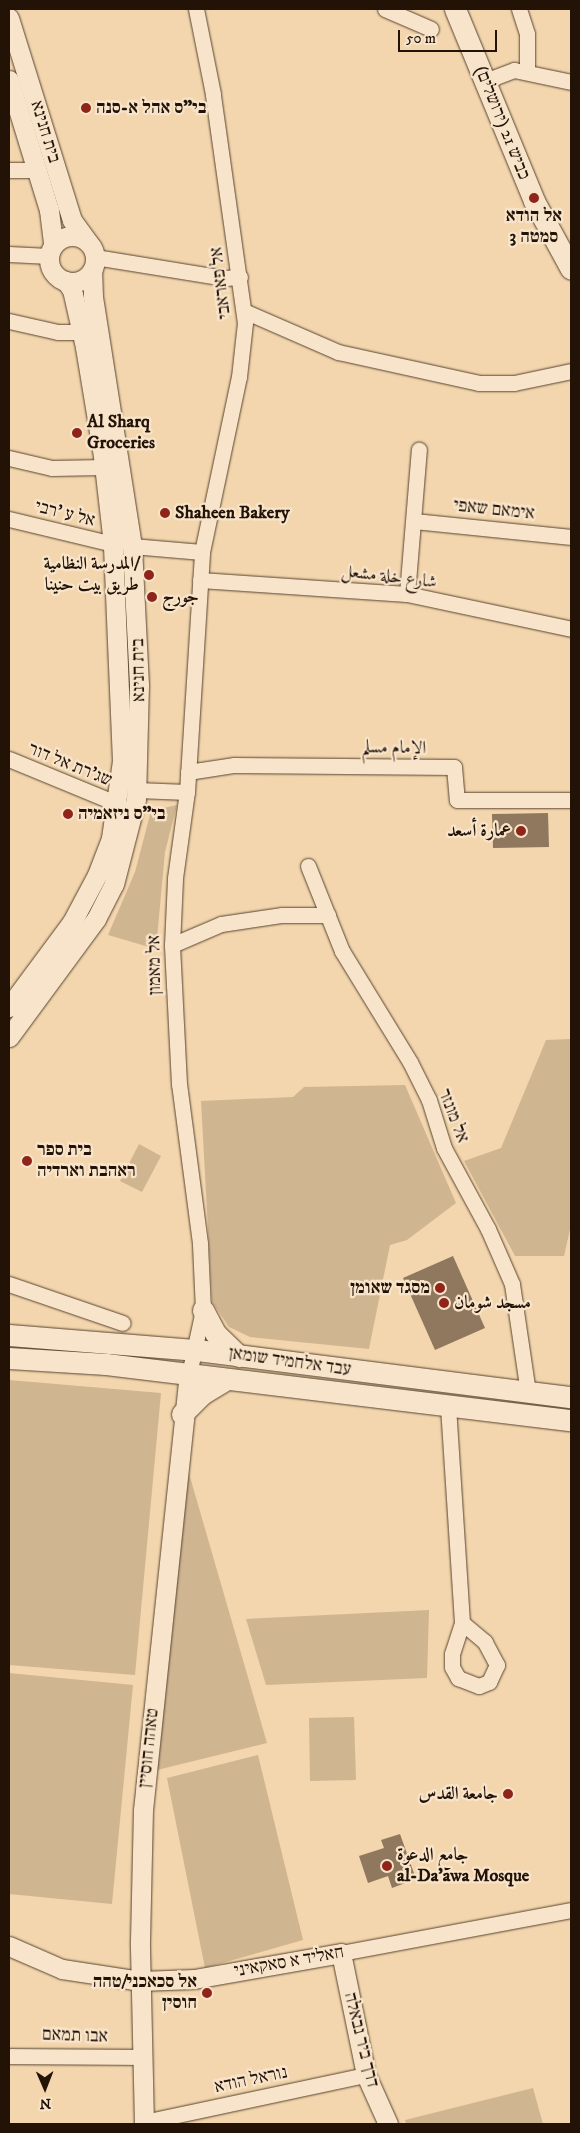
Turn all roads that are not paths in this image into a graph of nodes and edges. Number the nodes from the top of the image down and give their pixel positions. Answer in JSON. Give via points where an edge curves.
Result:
{"nodes":[{"id":1,"x":196,"y":9,"type":"edge"},
{"id":2,"x":385,"y":9,"type":"edge"},
{"id":3,"x":455,"y":9,"type":"edge"},
{"id":4,"x":519,"y":9,"type":"edge"},
{"id":5,"x":9,"y":18,"type":"edge"},
{"id":6,"x":431,"y":29,"type":"dead end"},
{"id":7,"x":526,"y":72,"type":"junction"},
{"id":8,"x":9,"y":80,"type":"edge"},
{"id":9,"x":485,"y":81,"type":"junction"},
{"id":10,"x":571,"y":82,"type":"edge"},
{"id":11,"x":9,"y":170,"type":"edge"},
{"id":12,"x":37,"y":170,"type":"junction"},
{"id":13,"x":537,"y":209,"type":"junction"},
{"id":14,"x":51,"y":251,"type":"junction"},
{"id":15,"x":9,"y":254,"type":"edge"},
{"id":16,"x":571,"y":254,"type":"edge"},
{"id":17,"x":92,"y":257,"type":"junction"},
{"id":18,"x":571,"y":269,"type":"edge"},
{"id":19,"x":240,"y":277,"type":"junction"},
{"id":20,"x":66,"y":281,"type":"junction"},
{"id":21,"x":244,"y":311,"type":"junction"},
{"id":22,"x":9,"y":321,"type":"edge"},
{"id":23,"x":81,"y":332,"type":"junction"},
{"id":24,"x":569,"y":371,"type":"edge"},
{"id":25,"x":419,"y":449,"type":"dead end"},
{"id":26,"x":9,"y":458,"type":"edge"},
{"id":27,"x":104,"y":467,"type":"junction"},
{"id":28,"x":9,"y":519,"type":"edge"},
{"id":29,"x":414,"y":521,"type":"junction"},
{"id":30,"x":571,"y":537,"type":"edge"},
{"id":31,"x":113,"y":544,"type":"junction"},
{"id":32,"x":132,"y":546,"type":"junction"},
{"id":33,"x":202,"y":552,"type":"junction"},
{"id":34,"x":200,"y":580,"type":"junction"},
{"id":35,"x":407,"y":594,"type":"junction"},
{"id":36,"x":571,"y":629,"type":"edge"},
{"id":37,"x":9,"y":759,"type":"edge"},
{"id":38,"x":188,"y":772,"type":"junction"},
{"id":39,"x":137,"y":790,"type":"junction"},
{"id":40,"x":187,"y":792,"type":"junction"},
{"id":41,"x":571,"y":800,"type":"edge"},
{"id":42,"x":118,"y":804,"type":"junction"},
{"id":43,"x":308,"y":866,"type":"dead end"},
{"id":44,"x":328,"y":915,"type":"junction"},
{"id":45,"x":172,"y":945,"type":"junction"},
{"id":46,"x":9,"y":1007,"type":"edge"},
{"id":47,"x":9,"y":1037,"type":"edge"},
{"id":48,"x":9,"y":1284,"type":"edge"},
{"id":49,"x":203,"y":1310,"type":"junction"},
{"id":50,"x":123,"y":1323,"type":"dead end"},
{"id":51,"x":9,"y":1335,"type":"edge"},
{"id":52,"x":197,"y":1350,"type":"junction"},
{"id":53,"x":239,"y":1356,"type":"junction"},
{"id":54,"x":9,"y":1358,"type":"edge"},
{"id":55,"x":189,"y":1374,"type":"junction"},
{"id":56,"x":227,"y":1379,"type":"junction"},
{"id":57,"x":528,"y":1393,"type":"junction"},
{"id":58,"x":571,"y":1397,"type":"edge"},
{"id":59,"x":448,"y":1406,"type":"junction"},
{"id":60,"x":182,"y":1414,"type":"junction"},
{"id":61,"x":571,"y":1420,"type":"edge"},
{"id":62,"x":462,"y":1623,"type":"dead end"},
{"id":63,"x":571,"y":1910,"type":"edge"},
{"id":64,"x":9,"y":1946,"type":"edge"},
{"id":65,"x":341,"y":1953,"type":"junction"},
{"id":66,"x":140,"y":1981,"type":"junction"},
{"id":67,"x":9,"y":2056,"type":"edge"},
{"id":68,"x":141,"y":2057,"type":"junction"},
{"id":69,"x":366,"y":2075,"type":"junction"},
{"id":70,"x":144,"y":2123,"type":"edge"},
{"id":71,"x":388,"y":2124,"type":"edge"}],
"edges":[{"from":1,"to":19,"type":"street","name":"אל פאראבי","via":[[213,94]]},
{"from":2,"to":6,"type":"street"},
{"from":3,"to":9,"type":"main road","name":"כביש 21 (ירושלים)"},
{"from":4,"to":7,"type":"street","via":[[527,34]]},
{"from":5,"to":17,"type":"street","name":"בית חנינא","via":[[72,220]]},
{"from":7,"to":9,"type":"street","via":[[507,71]]},
{"from":7,"to":10,"type":"street"},
{"from":8,"to":12,"type":"street","name":"בית חנינא"},
{"from":9,"to":13,"type":"main road","name":"כביש 21 (ירושלים)"},
{"from":11,"to":12,"type":"street"},
{"from":12,"to":14,"type":"street","name":"בית חנינא","via":[[52,224]]},
{"from":13,"to":16,"type":"main road","name":"כביש 21 (ירושלים)"},
{"from":13,"to":18,"type":"main road","name":"כביש 21 (ירושלים)"},
{"from":14,"to":15,"type":"street"},
{"from":14,"to":17,"type":"street","via":[[75,236]]},
{"from":14,"to":20,"type":"street","via":[[53,272]]},
{"from":17,"to":19,"type":"street","via":[[225,278]]},
{"from":17,"to":20,"type":"street","via":[[80,280]]},
{"from":17,"to":32,"type":"street","name":"בית חנינא"},
{"from":19,"to":21,"type":"street","name":"אל פאראבי"},
{"from":20,"to":23,"type":"street","name":"בית חנינא","via":[[72,290]]},
{"from":21,"to":24,"type":"street","via":[[338,352],[479,383],[514,383]]},
{"from":21,"to":33,"type":"street","name":"אל פאראבי","via":[[239,377]]},
{"from":22,"to":23,"type":"street","via":[[58,332]]},
{"from":23,"to":27,"type":"street","name":"בית חנינא"},
{"from":25,"to":29,"type":"street"},
{"from":26,"to":27,"type":"street","via":[[52,468]]},
{"from":27,"to":31,"type":"street","name":"בית חנינא"},
{"from":28,"to":31,"type":"street","name":"אל ע 'רבי"},
{"from":29,"to":30,"type":"street","name":"אימאם שאפי"},
{"from":29,"to":35,"type":"street"},
{"from":31,"to":42,"type":"street","name":"בית חנינא","via":[[122,761]]},
{"from":32,"to":33,"type":"street"},
{"from":32,"to":39,"type":"street","name":"בית חנינא","via":[[139,685]]},
{"from":33,"to":34,"type":"street","name":"אל מאמון"},
{"from":34,"to":35,"type":"street","name":"شارع خلة مشعل"},
{"from":34,"to":38,"type":"street","name":"אל מאמון"},
{"from":35,"to":36,"type":"street","name":"شارع خلة مشعل"},
{"from":37,"to":42,"type":"street","name":"שג'רת אל דור"},
{"from":38,"to":40,"type":"street","name":"אל מאמון"},
{"from":38,"to":41,"type":"street","name":"الإمام مسلم","via":[[234,765],[454,767],[457,800]]},
{"from":39,"to":40,"type":"street"},
{"from":39,"to":47,"type":"street","name":"בית חנינא","via":[[126,848],[110,893],[76,949]]},
{"from":40,"to":45,"type":"street","name":"אל מאמון","via":[[175,878]]},
{"from":42,"to":46,"type":"street","name":"בית חנינא","via":[[97,875],[72,922]]},
{"from":43,"to":44,"type":"street","name":"אל מונזר"},
{"from":44,"to":45,"type":"street","via":[[282,915],[221,924]]},
{"from":44,"to":57,"type":"street","name":"אל מונזר","via":[[342,951],[429,1100],[444,1148],[488,1229],[512,1284]]},
{"from":45,"to":49,"type":"street","name":"אל מאמון","via":[[179,1084],[200,1243]]},
{"from":48,"to":50,"type":"street"},
{"from":49,"to":52,"type":"street","name":"אל מאמון"},
{"from":49,"to":53,"type":"main road","via":[[216,1334]]},
{"from":51,"to":52,"type":"main road","name":"עבד אלחמיד שומאן"},
{"from":52,"to":53,"type":"main road","name":"עבד אלחמיד שומאן"},
{"from":52,"to":55,"type":"street","name":"אל מאמון"},
{"from":53,"to":57,"type":"main road","name":"עבד אלחמיד שומאן"},
{"from":54,"to":55,"type":"main road","name":"עבד אלחמיד שומאן"},
{"from":55,"to":56,"type":"main road","name":"עבד אלחמיד שומאן"},
{"from":55,"to":60,"type":"street","name":"טאהה חוסיין"},
{"from":56,"to":59,"type":"main road","name":"עבד אלחמיד שומאן"},
{"from":56,"to":60,"type":"main road","via":[[197,1398]]},
{"from":57,"to":58,"type":"main road","name":"עבד אלחמיד שומאן"},
{"from":59,"to":61,"type":"main road","name":"עבד אלחמיד שומאן"},
{"from":59,"to":62,"type":"street"},
{"from":60,"to":66,"type":"street","name":"טאהה חוסיין","via":[[143,1810]]},
{"from":63,"to":65,"type":"street","name":"חאליד א סאקאיני"},
{"from":64,"to":66,"type":"street","name":"חאליד א סאקאיני","via":[[62,1969]]},
{"from":65,"to":66,"type":"street","name":"חאליד א סאקאיני","via":[[194,1978]]},
{"from":65,"to":69,"type":"street","name":"דרך ביר נבאלה"},
{"from":66,"to":68,"type":"street","name":"טאהה חוסיין"},
{"from":67,"to":68,"type":"street","name":"אבו תמאם"},
{"from":68,"to":70,"type":"street","name":"טאהה חוסיין"},
{"from":69,"to":70,"type":"street","name":"נוראל הודא"},
{"from":69,"to":71,"type":"street","name":"דרך ביר נבאלה"}]}
